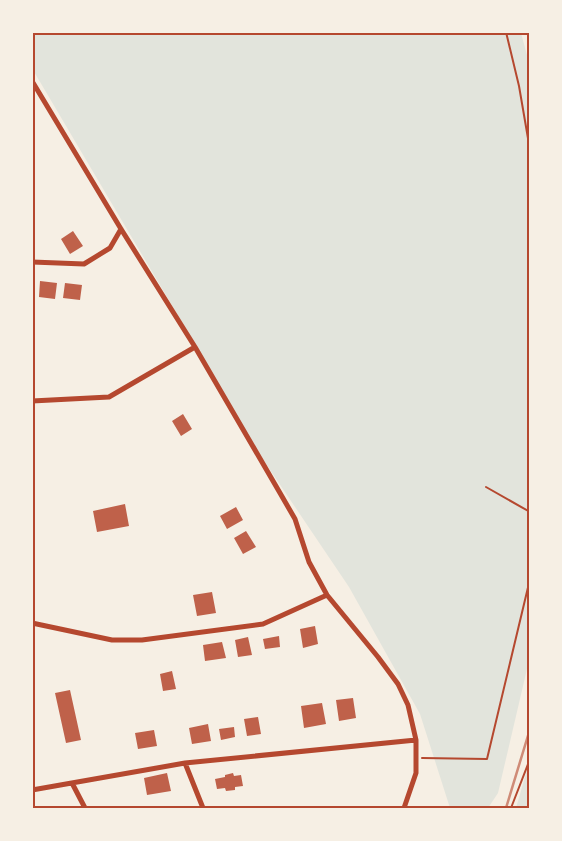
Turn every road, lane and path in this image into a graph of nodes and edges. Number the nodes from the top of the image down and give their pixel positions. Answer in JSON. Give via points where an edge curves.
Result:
{"nodes":[{"id":1,"x":506,"y":32,"type":"edge"},
{"id":2,"x":32,"y":81,"type":"edge"},
{"id":3,"x":530,"y":150,"type":"edge"},
{"id":4,"x":121,"y":228,"type":"junction"},
{"id":5,"x":32,"y":262,"type":"edge"},
{"id":6,"x":195,"y":347,"type":"junction"},
{"id":7,"x":32,"y":401,"type":"edge"},
{"id":8,"x":486,"y":487,"type":"dead end"},
{"id":9,"x":530,"y":512,"type":"edge"},
{"id":10,"x":530,"y":579,"type":"edge"},
{"id":11,"x":327,"y":595,"type":"junction"},
{"id":12,"x":32,"y":623,"type":"edge"},
{"id":13,"x":416,"y":740,"type":"junction"},
{"id":14,"x":416,"y":758,"type":"junction"},
{"id":15,"x":530,"y":759,"type":"edge"},
{"id":16,"x":185,"y":763,"type":"junction"},
{"id":17,"x":72,"y":783,"type":"junction"},
{"id":18,"x":32,"y":790,"type":"edge"},
{"id":19,"x":85,"y":808,"type":"edge"},
{"id":20,"x":203,"y":808,"type":"edge"},
{"id":21,"x":404,"y":808,"type":"edge"},
{"id":22,"x":511,"y":808,"type":"edge"}],
"edges":[{"from":1,"to":3,"type":"path"},
{"from":2,"to":4,"type":"street"},
{"from":4,"to":5,"type":"street","via":[[110,248],[84,264]]},
{"from":4,"to":6,"type":"street"},
{"from":6,"to":7,"type":"street","via":[[109,397]]},
{"from":6,"to":11,"type":"street","via":[[296,519],[309,562]]},
{"from":8,"to":9,"type":"path"},
{"from":10,"to":14,"type":"path","via":[[487,759]]},
{"from":11,"to":12,"type":"street","via":[[263,624],[142,640],[112,640]]},
{"from":11,"to":13,"type":"street","via":[[398,684],[408,705]]},
{"from":13,"to":14,"type":"street"},
{"from":13,"to":16,"type":"street"},
{"from":14,"to":21,"type":"street","via":[[416,773]]},
{"from":15,"to":22,"type":"path"},
{"from":16,"to":17,"type":"street"},
{"from":16,"to":20,"type":"street"},
{"from":17,"to":18,"type":"street"},
{"from":17,"to":19,"type":"street"}]}
